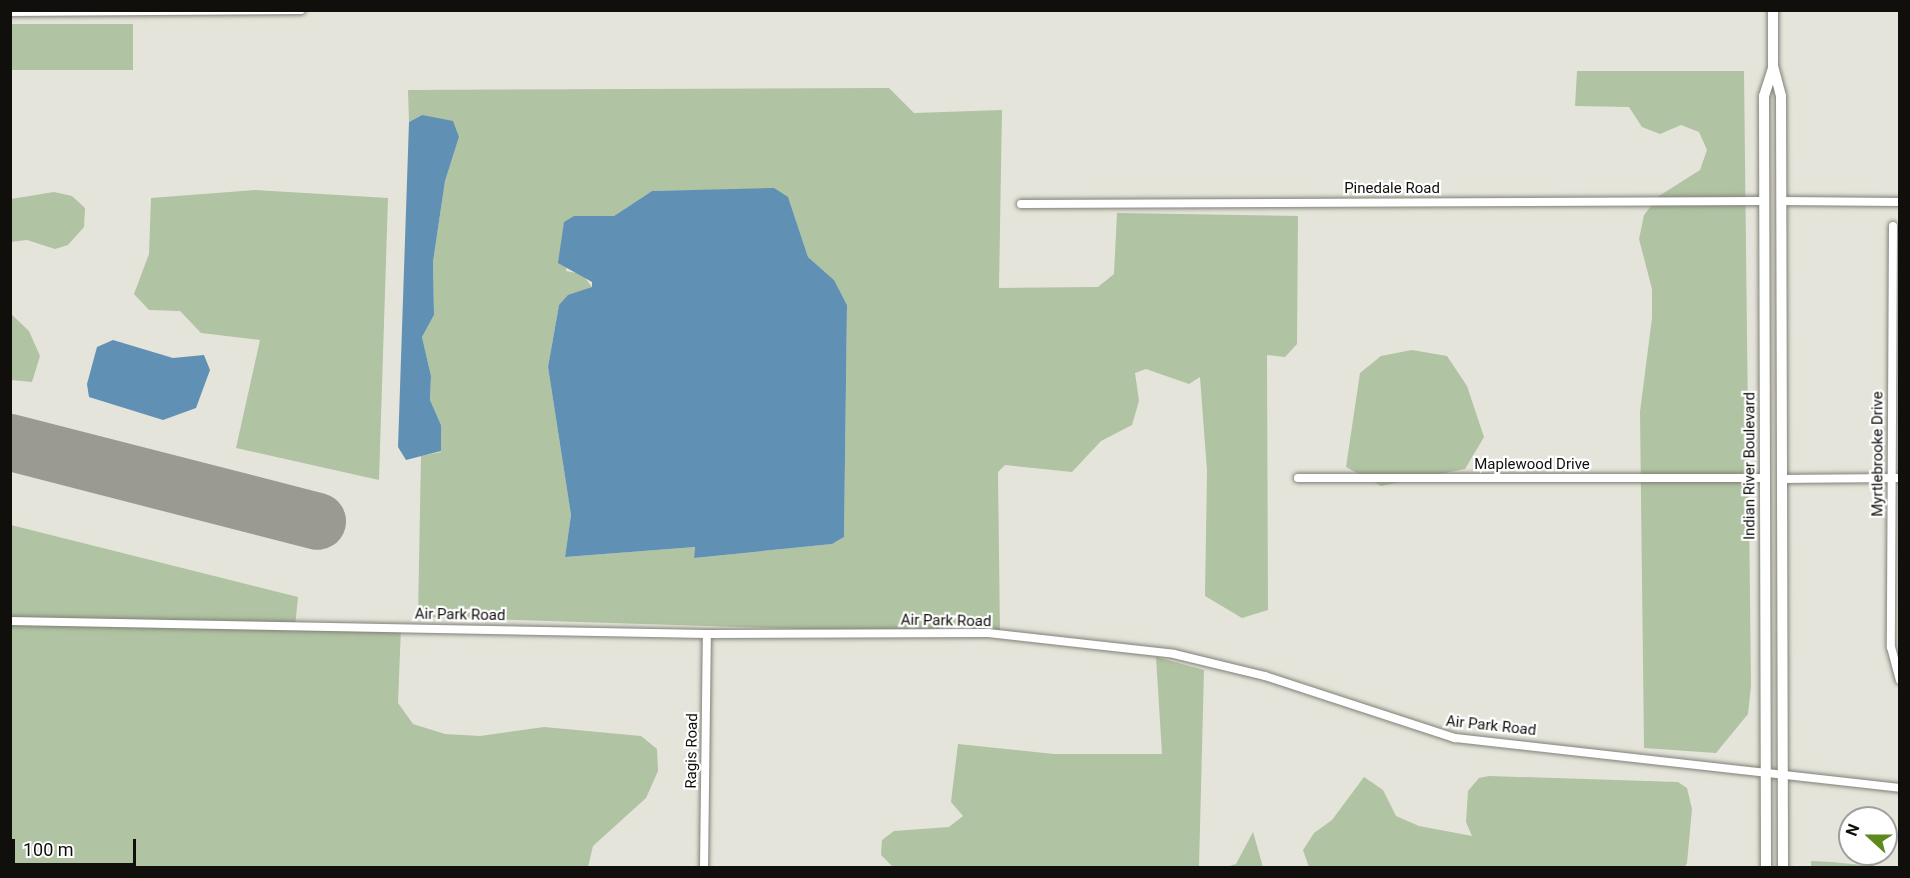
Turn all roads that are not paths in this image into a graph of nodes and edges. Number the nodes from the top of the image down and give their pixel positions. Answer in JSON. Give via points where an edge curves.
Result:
{"nodes":[{"id":1,"x":302,"y":10,"type":"edge"},
{"id":2,"x":1773,"y":10,"type":"edge"},
{"id":3,"x":10,"y":12,"type":"edge"},
{"id":4,"x":1773,"y":66,"type":"junction"},
{"id":5,"x":1764,"y":201,"type":"junction"},
{"id":6,"x":1781,"y":201,"type":"junction"},
{"id":7,"x":1899,"y":202,"type":"edge"},
{"id":8,"x":1021,"y":204,"type":"dead end"},
{"id":9,"x":1893,"y":226,"type":"dead end"},
{"id":10,"x":1896,"y":281,"type":"edge"},
{"id":11,"x":1765,"y":455,"type":"junction"},
{"id":12,"x":1298,"y":478,"type":"dead end"},
{"id":13,"x":1765,"y":478,"type":"junction"},
{"id":14,"x":1896,"y":478,"type":"edge"},
{"id":15,"x":1782,"y":479,"type":"junction"},
{"id":16,"x":1782,"y":501,"type":"junction"},
{"id":17,"x":10,"y":621,"type":"edge"},
{"id":18,"x":706,"y":634,"type":"junction"},
{"id":19,"x":1899,"y":680,"type":"edge"},
{"id":20,"x":1766,"y":769,"type":"junction"},
{"id":21,"x":1783,"y":771,"type":"junction"},
{"id":22,"x":1899,"y":788,"type":"edge"},
{"id":23,"x":704,"y":867,"type":"edge"},
{"id":24,"x":1766,"y":867,"type":"edge"},
{"id":25,"x":1783,"y":867,"type":"edge"}],
"edges":[{"from":1,"to":3,"type":"street"},
{"from":2,"to":4,"type":"main road","name":"Indian River Boulevard"},
{"from":4,"to":5,"type":"main road","name":"Indian River Boulevard","via":[[1764,96]]},
{"from":4,"to":6,"type":"main road","name":"Indian River Boulevard","via":[[1781,96]]},
{"from":5,"to":8,"type":"street","name":"Pinedale Road"},
{"from":5,"to":11,"type":"main road","name":"Indian River Boulevard"},
{"from":6,"to":7,"type":"street"},
{"from":6,"to":15,"type":"main road","name":"Indian River Boulevard"},
{"from":9,"to":10,"type":"street","name":"Myrtlebrooke Drive"},
{"from":10,"to":14,"type":"street","name":"Myrtlebrooke Drive"},
{"from":11,"to":13,"type":"main road","name":"Indian River Boulevard"},
{"from":11,"to":15,"type":"main road"},
{"from":12,"to":13,"type":"street","name":"Maplewood Drive"},
{"from":13,"to":16,"type":"main road"},
{"from":13,"to":20,"type":"main road","name":"Indian River Boulevard"},
{"from":14,"to":15,"type":"street"},
{"from":14,"to":19,"type":"street","name":"Myrtlebrooke Drive","via":[[1891,647]]},
{"from":15,"to":16,"type":"main road","name":"Indian River Boulevard"},
{"from":16,"to":21,"type":"main road","name":"Indian River Boulevard"},
{"from":17,"to":18,"type":"street","name":"Air Park Road"},
{"from":18,"to":20,"type":"street","name":"Air Park Road","via":[[988,633],[1174,654],[1265,676],[1455,738]]},
{"from":18,"to":23,"type":"street","name":"Ragis Road"},
{"from":20,"to":21,"type":"street","name":"Air Park Road"},
{"from":20,"to":24,"type":"main road","name":"Indian River Boulevard"},
{"from":21,"to":22,"type":"street","name":"Air Park Road"},
{"from":21,"to":25,"type":"main road","name":"Indian River Boulevard"}]}
